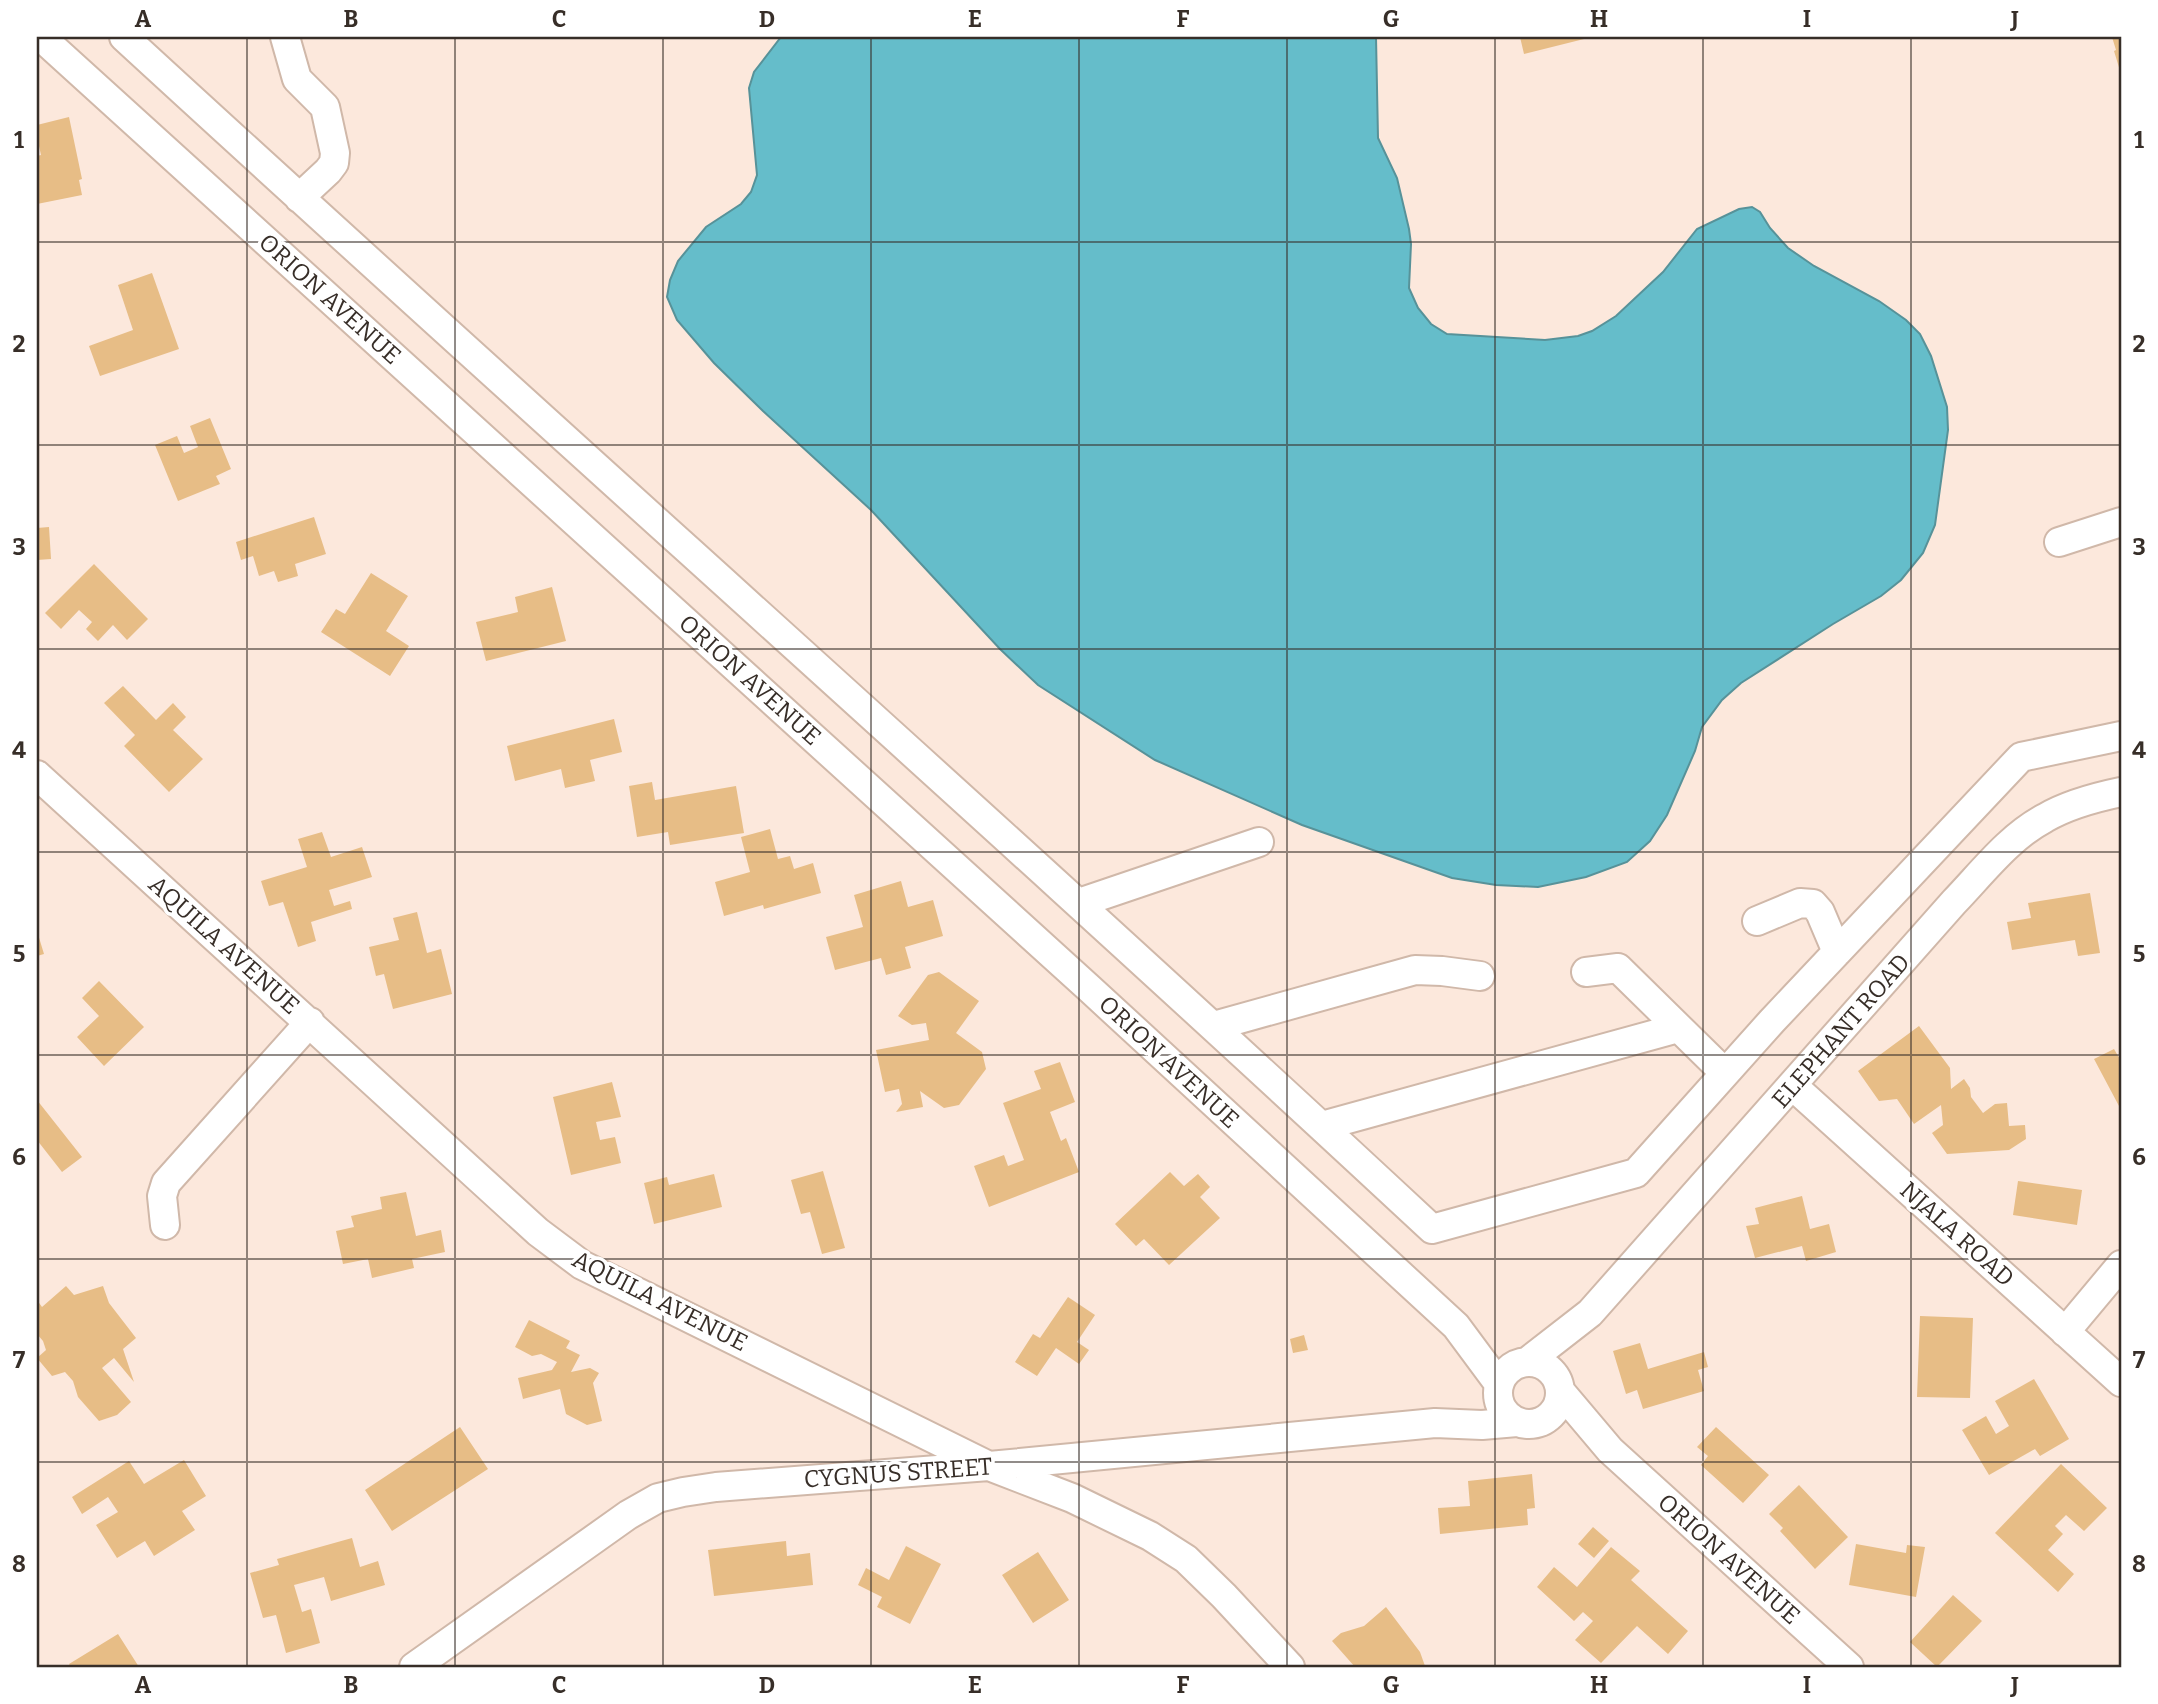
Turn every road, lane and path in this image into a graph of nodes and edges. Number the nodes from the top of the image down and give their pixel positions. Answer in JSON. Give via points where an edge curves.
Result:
{"nodes":[{"id":1,"x":41,"y":37,"type":"edge"},
{"id":2,"x":124,"y":37,"type":"edge"},
{"id":3,"x":285,"y":37,"type":"edge"},
{"id":4,"x":299,"y":198,"type":"junction"},
{"id":5,"x":2121,"y":522,"type":"edge"},
{"id":6,"x":2059,"y":542,"type":"dead end"},
{"id":7,"x":2121,"y":736,"type":"edge"},
{"id":8,"x":37,"y":775,"type":"edge"},
{"id":9,"x":2121,"y":792,"type":"edge"},
{"id":10,"x":1259,"y":842,"type":"dead end"},
{"id":11,"x":1079,"y":903,"type":"junction"},
{"id":12,"x":1757,"y":921,"type":"dead end"},
{"id":13,"x":1837,"y":952,"type":"junction"},
{"id":14,"x":1586,"y":972,"type":"dead end"},
{"id":15,"x":1480,"y":976,"type":"dead end"},
{"id":16,"x":310,"y":1022,"type":"junction"},
{"id":17,"x":1213,"y":1026,"type":"junction"},
{"id":18,"x":1678,"y":1028,"type":"junction"},
{"id":19,"x":1725,"y":1073,"type":"junction"},
{"id":20,"x":1793,"y":1086,"type":"junction"},
{"id":21,"x":1322,"y":1126,"type":"junction"},
{"id":22,"x":165,"y":1225,"type":"dead end"},
{"id":23,"x":2121,"y":1265,"type":"edge"},
{"id":24,"x":1590,"y":1313,"type":"junction"},
{"id":25,"x":1456,"y":1326,"type":"junction"},
{"id":26,"x":2065,"y":1332,"type":"junction"},
{"id":27,"x":1524,"y":1362,"type":"junction"},
{"id":28,"x":2121,"y":1382,"type":"edge"},
{"id":29,"x":1560,"y":1387,"type":"junction"},
{"id":30,"x":1498,"y":1389,"type":"junction"},
{"id":31,"x":1531,"y":1422,"type":"junction"},
{"id":32,"x":1434,"y":1423,"type":"junction"},
{"id":33,"x":1610,"y":1451,"type":"junction"},
{"id":34,"x":989,"y":1466,"type":"junction"},
{"id":35,"x":414,"y":1667,"type":"edge"},
{"id":36,"x":1290,"y":1667,"type":"edge"},
{"id":37,"x":1849,"y":1667,"type":"edge"}],
"edges":[{"from":1,"to":25,"type":"street","name":"ORION AVENUE"},
{"from":2,"to":4,"type":"street"},
{"from":3,"to":4,"type":"street","via":[[297,79],[325,107],[335,153],[328,171]]},
{"from":4,"to":11,"type":"street"},
{"from":5,"to":6,"type":"street"},
{"from":7,"to":13,"type":"street","via":[[2021,757]]},
{"from":8,"to":16,"type":"street","name":"AQUILA AVENUE"},
{"from":9,"to":20,"type":"street","name":"ELEPHANT ROAD","via":[[2065,809],[2014,840]]},
{"from":10,"to":11,"type":"street"},
{"from":11,"to":17,"type":"street"},
{"from":12,"to":13,"type":"street","via":[[1800,903],[1813,904]]},
{"from":13,"to":19,"type":"street"},
{"from":14,"to":18,"type":"street","via":[[1618,968]]},
{"from":15,"to":17,"type":"street","via":[[1415,970]]},
{"from":16,"to":22,"type":"street","via":[[166,1183],[162,1196]]},
{"from":16,"to":34,"type":"street","name":"AQUILA AVENUE","via":[[538,1232],[582,1265]]},
{"from":17,"to":21,"type":"street"},
{"from":18,"to":19,"type":"street"},
{"from":18,"to":21,"type":"street"},
{"from":19,"to":21,"type":"street","via":[[1636,1173],[1432,1229]]},
{"from":20,"to":24,"type":"street","name":"ELEPHANT ROAD"},
{"from":20,"to":26,"type":"street","name":"NJALA ROAD"},
{"from":23,"to":26,"type":"street"},
{"from":24,"to":27,"type":"street","name":"ELEPHANT ROAD"},
{"from":24,"to":29,"type":"street","name":"ELEPHANT ROAD","via":[[1565,1358]]},
{"from":25,"to":27,"type":"street","name":"ORION AVENUE"},
{"from":25,"to":30,"type":"street","name":"ORION AVENUE"},
{"from":26,"to":28,"type":"street","name":"NJALA ROAD"},
{"from":27,"to":29,"type":"street","via":[[1546,1367]]},
{"from":27,"to":30,"type":"street","via":[[1507,1371]]},
{"from":29,"to":31,"type":"street","via":[[1557,1409]]},
{"from":29,"to":33,"type":"street","name":"ORION AVENUE"},
{"from":30,"to":31,"type":"street","via":[[1503,1411]]},
{"from":30,"to":32,"type":"street","name":"CYGNUS STREET","via":[[1481,1407]]},
{"from":31,"to":32,"type":"street","name":"CYGNUS STREET"},
{"from":31,"to":33,"type":"street","name":"ORION AVENUE"},
{"from":32,"to":34,"type":"street","name":"CYGNUS STREET"},
{"from":33,"to":37,"type":"street","name":"ORION AVENUE"},
{"from":34,"to":35,"type":"street","name":"CYGNUS STREET","via":[[716,1487],[658,1498]]},
{"from":34,"to":36,"type":"street","name":"AQUILA AVENUE","via":[[1072,1498],[1186,1559]]}]}
